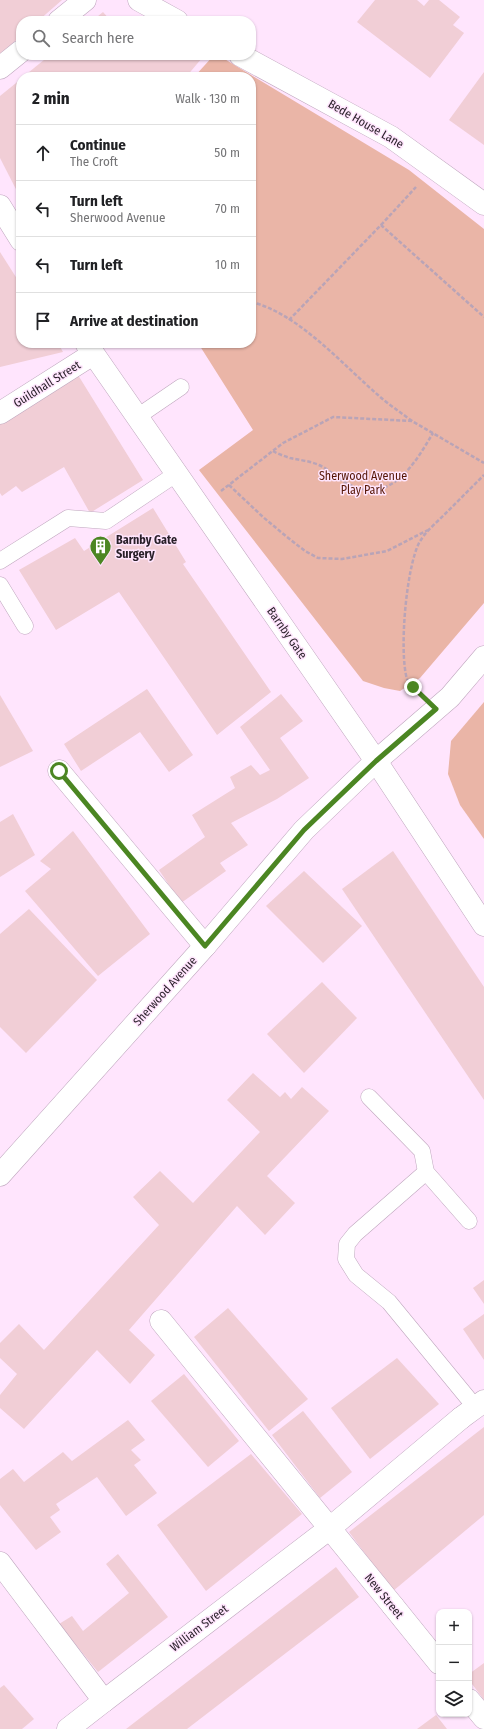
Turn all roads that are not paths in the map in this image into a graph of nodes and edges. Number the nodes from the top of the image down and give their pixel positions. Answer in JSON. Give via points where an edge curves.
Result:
{"nodes":[{"id":1,"x":85,"y":0,"type":"edge"},
{"id":2,"x":139,"y":0,"type":"edge"},
{"id":3,"x":65,"y":16,"type":"edge"},
{"id":4,"x":169,"y":16,"type":"edge"},
{"id":5,"x":16,"y":55,"type":"edge"},
{"id":6,"x":249,"y":60,"type":"edge"},
{"id":7,"x":0,"y":68,"type":"edge"},
{"id":8,"x":484,"y":204,"type":"edge"},
{"id":9,"x":0,"y":206,"type":"edge"},
{"id":10,"x":16,"y":232,"type":"edge"},
{"id":11,"x":90,"y":349,"type":"edge"},
{"id":12,"x":181,"y":387,"type":"dead end"},
{"id":13,"x":0,"y":413,"type":"edge"},
{"id":14,"x":137,"y":417,"type":"junction"},
{"id":15,"x":176,"y":474,"type":"junction"},
{"id":16,"x":0,"y":561,"type":"edge"},
{"id":17,"x":0,"y":585,"type":"edge"},
{"id":18,"x":25,"y":626,"type":"dead end"},
{"id":19,"x":484,"y":657,"type":"edge"},
{"id":20,"x":376,"y":761,"type":"junction"},
{"id":21,"x":59,"y":771,"type":"dead end"},
{"id":22,"x":484,"y":925,"type":"edge"},
{"id":23,"x":205,"y":946,"type":"junction"},
{"id":24,"x":369,"y":1098,"type":"dead end"},
{"id":25,"x":426,"y":1172,"type":"junction"},
{"id":26,"x":0,"y":1175,"type":"edge"},
{"id":27,"x":470,"y":1221,"type":"dead end"},
{"id":28,"x":161,"y":1321,"type":"dead end"},
{"id":29,"x":474,"y":1409,"type":"edge"},
{"id":30,"x":330,"y":1528,"type":"junction"},
{"id":31,"x":0,"y":1563,"type":"edge"},
{"id":32,"x":436,"y":1659,"type":"edge"},
{"id":33,"x":104,"y":1701,"type":"junction"},
{"id":34,"x":472,"y":1704,"type":"edge"},
{"id":35,"x":484,"y":1718,"type":"edge"},
{"id":36,"x":68,"y":1729,"type":"edge"}],
"edges":[{"from":1,"to":3,"type":"street"},
{"from":2,"to":4,"type":"street"},
{"from":5,"to":7,"type":"street"},
{"from":6,"to":8,"type":"street","name":"Bede House Lane","via":[[391,137]]},
{"from":9,"to":10,"type":"street"},
{"from":11,"to":13,"type":"street","name":"Guildhall Street"},
{"from":11,"to":14,"type":"street","name":"Barnby Gate"},
{"from":12,"to":14,"type":"lane"},
{"from":14,"to":15,"type":"street","name":"Barnby Gate"},
{"from":15,"to":16,"type":"lane","via":[[106,520],[68,518]]},
{"from":15,"to":20,"type":"street","name":"Barnby Gate"},
{"from":17,"to":18,"type":"lane"},
{"from":19,"to":20,"type":"street","name":"Sherwood Avenue","via":[[450,697]]},
{"from":20,"to":22,"type":"street","name":"Barnby Gate"},
{"from":20,"to":23,"type":"street","name":"Sherwood Avenue","via":[[304,830]]},
{"from":21,"to":23,"type":"street"},
{"from":23,"to":26,"type":"street","name":"Sherwood Avenue"},
{"from":24,"to":25,"type":"lane","via":[[422,1151]]},
{"from":25,"to":27,"type":"lane"},
{"from":25,"to":29,"type":"lane","via":[[355,1234],[347,1244],[346,1259],[356,1274],[389,1302]]},
{"from":28,"to":30,"type":"street"},
{"from":29,"to":30,"type":"street","name":"William Street"},
{"from":30,"to":32,"type":"street","name":"New Street"},
{"from":30,"to":33,"type":"street","name":"William Street"},
{"from":31,"to":33,"type":"street"},
{"from":33,"to":36,"type":"street","name":"William Street"},
{"from":34,"to":35,"type":"street"}]}
